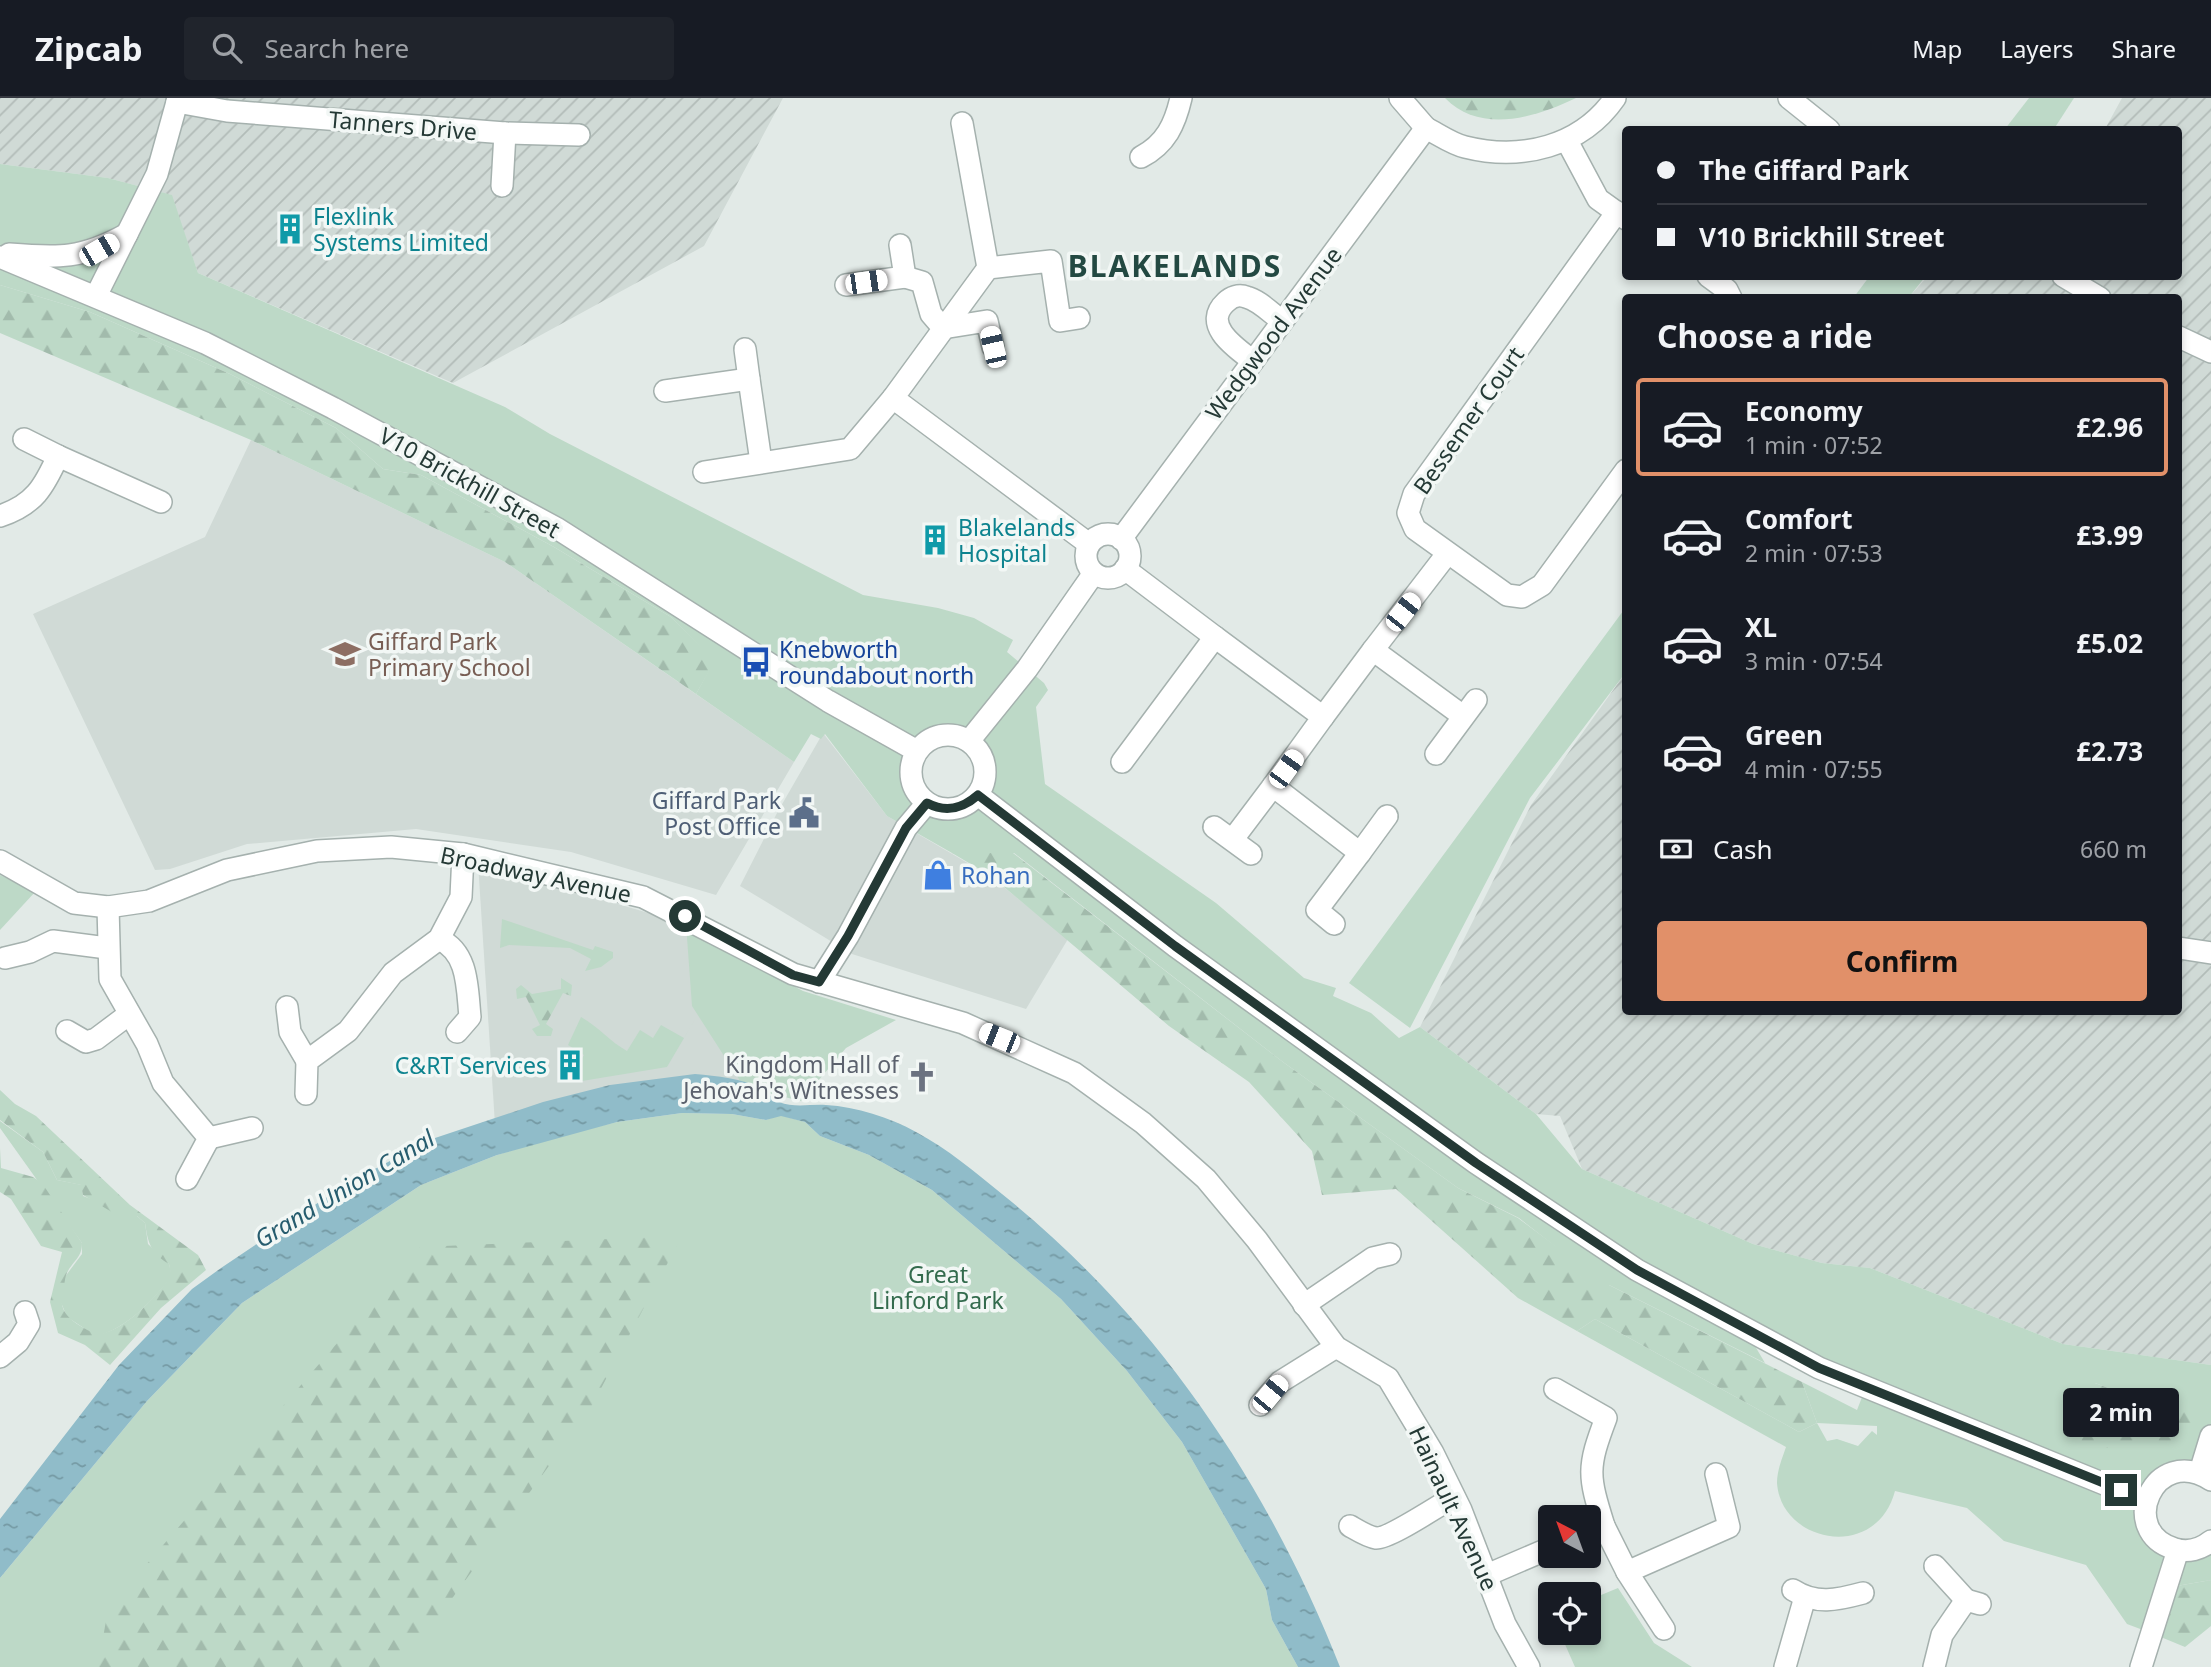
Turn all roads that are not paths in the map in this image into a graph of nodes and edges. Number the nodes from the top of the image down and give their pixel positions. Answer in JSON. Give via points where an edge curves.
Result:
{"nodes":[{"id":1,"x":1181,"y":98,"type":"edge"},
{"id":2,"x":1400,"y":98,"type":"edge"},
{"id":3,"x":1615,"y":98,"type":"edge"},
{"id":4,"x":1789,"y":98,"type":"edge"},
{"id":5,"x":177,"y":100,"type":"edge"},
{"id":6,"x":962,"y":123,"type":"dead end"},
{"id":7,"x":1824,"y":126,"type":"edge"},
{"id":8,"x":1426,"y":128,"type":"junction"},
{"id":9,"x":505,"y":133,"type":"junction"},
{"id":10,"x":579,"y":135,"type":"dead end"},
{"id":11,"x":1567,"y":141,"type":"junction"},
{"id":12,"x":1141,"y":157,"type":"dead end"},
{"id":13,"x":502,"y":186,"type":"dead end"},
{"id":14,"x":1621,"y":216,"type":"edge"},
{"id":15,"x":127,"y":233,"type":"junction"},
{"id":16,"x":900,"y":245,"type":"dead end"},
{"id":17,"x":0,"y":255,"type":"edge"},
{"id":18,"x":988,"y":268,"type":"junction"},
{"id":19,"x":905,"y":277,"type":"junction"},
{"id":20,"x":1713,"y":280,"type":"edge"},
{"id":21,"x":2070,"y":280,"type":"edge"},
{"id":22,"x":846,"y":285,"type":"dead end"},
{"id":23,"x":1729,"y":294,"type":"edge"},
{"id":24,"x":2093,"y":294,"type":"edge"},
{"id":25,"x":96,"y":296,"type":"junction"},
{"id":26,"x":1079,"y":318,"type":"dead end"},
{"id":27,"x":1282,"y":321,"type":"junction"},
{"id":28,"x":943,"y":328,"type":"junction"},
{"id":29,"x":2182,"y":338,"type":"edge"},
{"id":30,"x":993,"y":347,"type":"dead end"},
{"id":31,"x":744,"y":349,"type":"dead end"},
{"id":32,"x":2211,"y":352,"type":"edge"},
{"id":33,"x":1252,"y":361,"type":"junction"},
{"id":34,"x":749,"y":379,"type":"junction"},
{"id":35,"x":665,"y":391,"type":"dead end"},
{"id":36,"x":893,"y":398,"type":"junction"},
{"id":37,"x":24,"y":439,"type":"dead end"},
{"id":38,"x":58,"y":456,"type":"junction"},
{"id":39,"x":761,"y":463,"type":"junction"},
{"id":40,"x":704,"y":471,"type":"dead end"},
{"id":41,"x":1622,"y":475,"type":"edge"},
{"id":42,"x":161,"y":502,"type":"dead end"},
{"id":43,"x":0,"y":516,"type":"edge"},
{"id":44,"x":1121,"y":539,"type":"junction"},
{"id":45,"x":1089,"y":544,"type":"junction"},
{"id":46,"x":1447,"y":554,"type":"junction"},
{"id":47,"x":1125,"y":569,"type":"junction"},
{"id":48,"x":1094,"y":573,"type":"junction"},
{"id":49,"x":1215,"y":637,"type":"junction"},
{"id":50,"x":1373,"y":650,"type":"junction"},
{"id":51,"x":1323,"y":717,"type":"junction"},
{"id":52,"x":969,"y":741,"type":"junction"},
{"id":53,"x":917,"y":751,"type":"junction"},
{"id":54,"x":1436,"y":754,"type":"dead end"},
{"id":55,"x":1122,"y":762,"type":"dead end"},
{"id":56,"x":1273,"y":786,"type":"junction"},
{"id":57,"x":978,"y":795,"type":"junction"},
{"id":58,"x":927,"y":803,"type":"junction"},
{"id":59,"x":1387,"y":816,"type":"dead end"},
{"id":60,"x":1214,"y":827,"type":"dead end"},
{"id":61,"x":1233,"y":839,"type":"junction"},
{"id":62,"x":1360,"y":853,"type":"junction"},
{"id":63,"x":463,"y":854,"type":"junction"},
{"id":64,"x":1251,"y":854,"type":"dead end"},
{"id":65,"x":0,"y":861,"type":"edge"},
{"id":66,"x":108,"y":907,"type":"junction"},
{"id":67,"x":1334,"y":924,"type":"dead end"},
{"id":68,"x":439,"y":939,"type":"junction"},
{"id":69,"x":107,"y":948,"type":"junction"},
{"id":70,"x":2182,"y":948,"type":"edge"},
{"id":71,"x":2211,"y":953,"type":"edge"},
{"id":72,"x":5,"y":958,"type":"dead end"},
{"id":73,"x":819,"y":982,"type":"junction"},
{"id":74,"x":287,"y":1007,"type":"dead end"},
{"id":75,"x":128,"y":1015,"type":"junction"},
{"id":76,"x":66,"y":1031,"type":"dead end"},
{"id":77,"x":457,"y":1032,"type":"dead end"},
{"id":78,"x":307,"y":1061,"type":"junction"},
{"id":79,"x":306,"y":1094,"type":"dead end"},
{"id":80,"x":252,"y":1128,"type":"dead end"},
{"id":81,"x":209,"y":1138,"type":"junction"},
{"id":82,"x":187,"y":1179,"type":"dead end"},
{"id":83,"x":1390,"y":1254,"type":"dead end"},
{"id":84,"x":1304,"y":1306,"type":"junction"},
{"id":85,"x":25,"y":1312,"type":"dead end"},
{"id":86,"x":1336,"y":1347,"type":"junction"},
{"id":87,"x":0,"y":1357,"type":"edge"},
{"id":88,"x":1555,"y":1389,"type":"dead end"},
{"id":89,"x":1261,"y":1405,"type":"dead end"},
{"id":90,"x":2211,"y":1436,"type":"edge"},
{"id":91,"x":1716,"y":1474,"type":"dead end"},
{"id":92,"x":2206,"y":1476,"type":"edge"},
{"id":93,"x":1454,"y":1497,"type":"junction"},
{"id":94,"x":2146,"y":1501,"type":"junction"},
{"id":95,"x":1593,"y":1505,"type":"edge"},
{"id":96,"x":1350,"y":1526,"type":"dead end"},
{"id":97,"x":1601,"y":1536,"type":"edge"},
{"id":98,"x":2211,"y":1541,"type":"edge"},
{"id":99,"x":2178,"y":1550,"type":"junction"},
{"id":100,"x":1538,"y":1553,"type":"edge"},
{"id":101,"x":1935,"y":1566,"type":"dead end"},
{"id":102,"x":1627,"y":1572,"type":"junction"},
{"id":103,"x":1488,"y":1575,"type":"junction"},
{"id":104,"x":1863,"y":1593,"type":"dead end"},
{"id":105,"x":1664,"y":1629,"type":"dead end"},
{"id":106,"x":1529,"y":1667,"type":"edge"},
{"id":107,"x":1785,"y":1667,"type":"edge"},
{"id":108,"x":1934,"y":1667,"type":"edge"},
{"id":109,"x":2141,"y":1667,"type":"edge"}],
"edges":[{"from":1,"to":12,"type":"street","via":[[1175,122],[1157,149]]},
{"from":2,"to":8,"type":"street"},
{"from":3,"to":11,"type":"street","via":[[1603,116]]},
{"from":4,"to":7,"type":"street"},
{"from":5,"to":9,"type":"street","name":"Tanners Drive","via":[[227,111]]},
{"from":5,"to":15,"type":"street","name":"Tanners Drive","via":[[158,174]]},
{"from":6,"to":18,"type":"street"},
{"from":8,"to":11,"type":"street","via":[[1463,147],[1517,154]]},
{"from":8,"to":27,"type":"street","name":"Wedgwood Avenue"},
{"from":9,"to":10,"type":"street","name":"Tanners Drive"},
{"from":9,"to":13,"type":"street","name":"Tanners Drive"},
{"from":11,"to":14,"type":"street","name":"Bessemer Court","via":[[1598,199]]},
{"from":14,"to":46,"type":"street","name":"Bessemer Court","via":[[1414,494],[1408,513],[1415,529]]},
{"from":15,"to":17,"type":"street","via":[[99,250],[57,258]]},
{"from":15,"to":25,"type":"street","name":"Tanners Drive"},
{"from":16,"to":19,"type":"street"},
{"from":17,"to":25,"type":"street","name":"V10 Brickhill Street"},
{"from":18,"to":26,"type":"street","via":[[1051,261],[1060,321]]},
{"from":18,"to":28,"type":"street"},
{"from":19,"to":22,"type":"street"},
{"from":19,"to":28,"type":"street","via":[[922,282],[931,314]]},
{"from":20,"to":23,"type":"street"},
{"from":21,"to":24,"type":"street"},
{"from":25,"to":53,"type":"street","name":"V10 Brickhill Street","via":[[205,343],[558,529],[828,701]]},
{"from":27,"to":33,"type":"street","name":"Wedgwood Avenue"},
{"from":27,"to":33,"type":"street","via":[[1249,297],[1232,297],[1224,303],[1217,318],[1219,329]]},
{"from":28,"to":30,"type":"street","via":[[987,321]]},
{"from":28,"to":36,"type":"street"},
{"from":29,"to":32,"type":"street"},
{"from":31,"to":34,"type":"street"},
{"from":33,"to":44,"type":"street","name":"Wedgwood Avenue"},
{"from":34,"to":35,"type":"street"},
{"from":34,"to":39,"type":"street"},
{"from":36,"to":39,"type":"street","via":[[850,450]]},
{"from":36,"to":45,"type":"street"},
{"from":37,"to":38,"type":"street"},
{"from":38,"to":42,"type":"street"},
{"from":38,"to":43,"type":"street","via":[[43,488],[18,511]]},
{"from":39,"to":40,"type":"street"},
{"from":41,"to":46,"type":"street","name":"Bessemer Court","via":[[1542,585],[1522,597],[1507,595]]},
{"from":44,"to":45,"type":"street","via":[[1100,535]]},
{"from":44,"to":47,"type":"street","via":[[1129,550]]},
{"from":45,"to":48,"type":"street","via":[[1086,556]]},
{"from":46,"to":50,"type":"street"},
{"from":47,"to":48,"type":"street","via":[[1110,578]]},
{"from":47,"to":49,"type":"street"},
{"from":48,"to":52,"type":"street"},
{"from":49,"to":51,"type":"street"},
{"from":49,"to":55,"type":"street"},
{"from":50,"to":51,"type":"street"},
{"from":50,"to":54,"type":"street","via":[[1469,708]]},
{"from":51,"to":56,"type":"street"},
{"from":52,"to":53,"type":"street","via":[[941,735]]},
{"from":52,"to":57,"type":"street","via":[[984,762]]},
{"from":53,"to":58,"type":"street","via":[[911,778]]},
{"from":56,"to":61,"type":"street"},
{"from":56,"to":62,"type":"street"},
{"from":57,"to":58,"type":"street","via":[[952,809]]},
{"from":57,"to":94,"type":"street","via":[[1175,946],[1487,1170],[1637,1270],[1819,1368]]},
{"from":58,"to":73,"type":"street","via":[[906,828]]},
{"from":59,"to":62,"type":"street"},
{"from":60,"to":61,"type":"street"},
{"from":61,"to":64,"type":"street"},
{"from":62,"to":67,"type":"street","via":[[1317,910]]},
{"from":63,"to":66,"type":"street","name":"Broadway Avenue","via":[[391,847],[317,850],[227,870],[149,901]]},
{"from":63,"to":68,"type":"street","via":[[461,897]]},
{"from":63,"to":73,"type":"street","name":"Broadway Avenue","via":[[643,897],[793,975]]},
{"from":65,"to":66,"type":"street","name":"Broadway Avenue","via":[[74,903]]},
{"from":66,"to":69,"type":"street"},
{"from":68,"to":77,"type":"street","via":[[453,946],[466,972],[470,1017]]},
{"from":68,"to":78,"type":"street","via":[[393,973],[348,1031]]},
{"from":69,"to":72,"type":"street","via":[[53,941]]},
{"from":69,"to":75,"type":"street","via":[[110,979]]},
{"from":70,"to":71,"type":"street"},
{"from":73,"to":84,"type":"street","name":"Hainault Avenue","via":[[963,1023],[1074,1073],[1143,1123],[1206,1179]]},
{"from":74,"to":78,"type":"street","via":[[290,1032]]},
{"from":75,"to":76,"type":"street","via":[[86,1042]]},
{"from":75,"to":81,"type":"street","via":[[148,1044],[163,1083]]},
{"from":78,"to":79,"type":"street"},
{"from":80,"to":81,"type":"street"},
{"from":81,"to":82,"type":"street"},
{"from":83,"to":84,"type":"street","via":[[1373,1258]]},
{"from":84,"to":86,"type":"street","name":"Hainault Avenue"},
{"from":85,"to":87,"type":"street","via":[[29,1324],[18,1342]]},
{"from":86,"to":89,"type":"street","via":[[1280,1382]]},
{"from":86,"to":93,"type":"street","name":"Hainault Avenue","via":[[1388,1378]]},
{"from":88,"to":95,"type":"street","via":[[1615,1422],[1592,1455]]},
{"from":90,"to":92,"type":"street"},
{"from":91,"to":102,"type":"street","via":[[1730,1527]]},
{"from":92,"to":94,"type":"street","via":[[2182,1470],[2167,1474],[2152,1486]]},
{"from":93,"to":96,"type":"street","via":[[1391,1535],[1375,1538]]},
{"from":93,"to":103,"type":"street","name":"Hainault Avenue"},
{"from":94,"to":99,"type":"street","via":[[2147,1524],[2154,1536]]},
{"from":97,"to":102,"type":"street"},
{"from":98,"to":99,"type":"street","via":[[2191,1551]]},
{"from":99,"to":109,"type":"street"},
{"from":100,"to":103,"type":"street"},
{"from":101,"to":108,"type":"street","via":[[1973,1602],[1942,1635]]},
{"from":102,"to":105,"type":"street"},
{"from":103,"to":106,"type":"street","name":"Hainault Avenue","via":[[1505,1624]]},
{"from":104,"to":107,"type":"street","via":[[1831,1602],[1799,1593]]}]}
